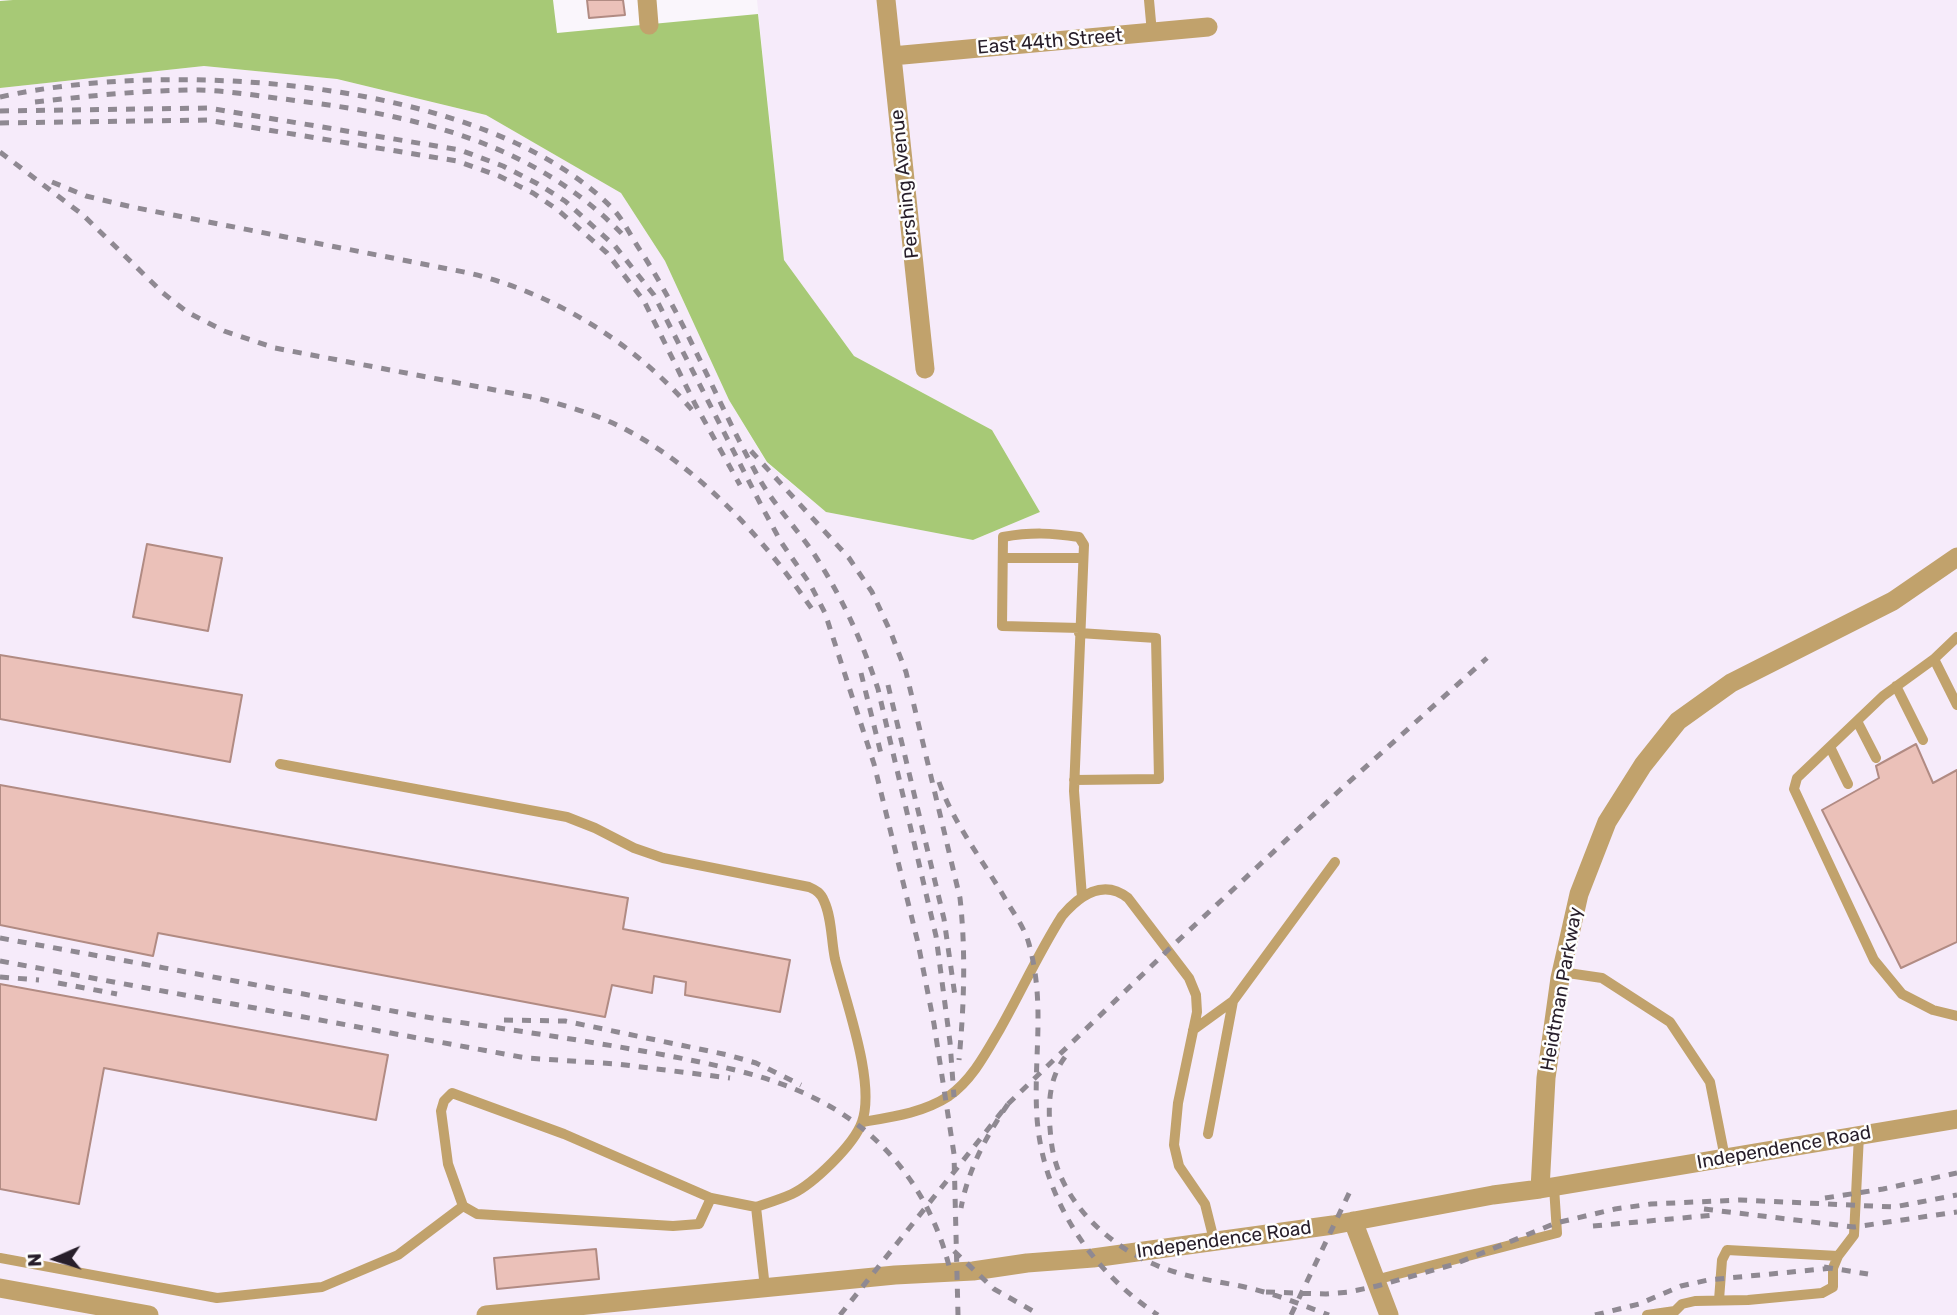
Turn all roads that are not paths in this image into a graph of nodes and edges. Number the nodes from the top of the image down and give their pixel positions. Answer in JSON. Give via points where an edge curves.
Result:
{"nodes":[{"id":1,"x":647,"y":0,"type":"edge"},
{"id":2,"x":886,"y":0,"type":"edge"},
{"id":3,"x":1149,"y":0,"type":"edge"},
{"id":4,"x":649,"y":25,"type":"dead end"},
{"id":5,"x":1208,"y":27,"type":"dead end"},
{"id":6,"x":1152,"y":34,"type":"junction"},
{"id":7,"x":892,"y":56,"type":"junction"},
{"id":8,"x":925,"y":369,"type":"dead end"},
{"id":9,"x":1957,"y":557,"type":"edge"},
{"id":10,"x":1003,"y":558,"type":"junction"},
{"id":11,"x":1083,"y":558,"type":"junction"},
{"id":12,"x":1080,"y":630,"type":"junction"},
{"id":13,"x":1957,"y":637,"type":"edge"},
{"id":14,"x":1934,"y":659,"type":"junction"},
{"id":15,"x":1895,"y":686,"type":"junction"},
{"id":16,"x":1957,"y":705,"type":"edge"},
{"id":17,"x":1857,"y":721,"type":"junction"},
{"id":18,"x":1923,"y":740,"type":"dead end"},
{"id":19,"x":1830,"y":747,"type":"junction"},
{"id":20,"x":1876,"y":758,"type":"dead end"},
{"id":21,"x":280,"y":764,"type":"dead end"},
{"id":22,"x":1074,"y":780,"type":"junction"},
{"id":23,"x":1848,"y":784,"type":"dead end"},
{"id":24,"x":1335,"y":862,"type":"dead end"},
{"id":25,"x":1082,"y":897,"type":"junction"},
{"id":26,"x":1561,"y":972,"type":"junction"},
{"id":27,"x":1233,"y":1001,"type":"junction"},
{"id":28,"x":1957,"y":1016,"type":"edge"},
{"id":29,"x":1193,"y":1030,"type":"junction"},
{"id":30,"x":1957,"y":1119,"type":"edge"},
{"id":31,"x":862,"y":1122,"type":"junction"},
{"id":32,"x":1208,"y":1134,"type":"dead end"},
{"id":33,"x":1859,"y":1135,"type":"junction"},
{"id":34,"x":1725,"y":1158,"type":"junction"},
{"id":35,"x":1547,"y":1188,"type":"junction"},
{"id":36,"x":711,"y":1198,"type":"junction"},
{"id":37,"x":463,"y":1206,"type":"junction"},
{"id":38,"x":757,"y":1207,"type":"junction"},
{"id":39,"x":1353,"y":1221,"type":"junction"},
{"id":40,"x":1214,"y":1240,"type":"junction"},
{"id":41,"x":1838,"y":1256,"type":"junction"},
{"id":42,"x":0,"y":1258,"type":"edge"},
{"id":43,"x":1374,"y":1280,"type":"junction"},
{"id":44,"x":0,"y":1288,"type":"edge"},
{"id":45,"x":765,"y":1288,"type":"junction"},
{"id":46,"x":1719,"y":1300,"type":"junction"},
{"id":47,"x":149,"y":1315,"type":"edge"},
{"id":48,"x":486,"y":1315,"type":"edge"},
{"id":49,"x":1389,"y":1315,"type":"edge"},
{"id":50,"x":1647,"y":1315,"type":"edge"}],
"edges":[{"from":1,"to":4,"type":"street"},
{"from":2,"to":7,"type":"street","name":"Pershing Avenue"},
{"from":3,"to":6,"type":"lane"},
{"from":5,"to":6,"type":"street","name":"East 44th Street"},
{"from":6,"to":7,"type":"street","name":"East 44th Street"},
{"from":7,"to":8,"type":"street","name":"Pershing Avenue"},
{"from":9,"to":26,"type":"street","name":"Heidtman Parkway","via":[[1894,601],[1731,683],[1678,721],[1607,822],[1579,894]]},
{"from":10,"to":11,"type":"lane"},
{"from":10,"to":11,"type":"lane","via":[[1003,537],[1031,532],[1079,537]]},
{"from":10,"to":12,"type":"lane","via":[[1002,626]]},
{"from":11,"to":12,"type":"lane"},
{"from":12,"to":22,"type":"lane"},
{"from":12,"to":22,"type":"lane","via":[[1156,638],[1158,779]]},
{"from":13,"to":14,"type":"lane"},
{"from":14,"to":15,"type":"lane"},
{"from":14,"to":16,"type":"lane"},
{"from":15,"to":17,"type":"lane"},
{"from":15,"to":18,"type":"lane"},
{"from":17,"to":19,"type":"lane"},
{"from":17,"to":20,"type":"lane"},
{"from":19,"to":23,"type":"lane"},
{"from":19,"to":28,"type":"lane","via":[[1797,778],[1794,789],[1874,960],[1902,994]]},
{"from":21,"to":31,"type":"lane","via":[[547,812],[663,858],[817,891],[826,905],[864,1079]]},
{"from":22,"to":25,"type":"lane"},
{"from":24,"to":27,"type":"lane"},
{"from":25,"to":29,"type":"lane","via":[[1102,888],[1128,898],[1194,987]]},
{"from":25,"to":31,"type":"lane","via":[[1062,916],[987,1052],[964,1083],[949,1096],[906,1115]]},
{"from":26,"to":34,"type":"lane","via":[[1602,978],[1670,1022],[1710,1082]]},
{"from":26,"to":35,"type":"street","name":"Heidtman Parkway","via":[[1546,1078]]},
{"from":27,"to":29,"type":"lane"},
{"from":27,"to":32,"type":"lane"},
{"from":29,"to":40,"type":"lane","via":[[1174,1127],[1175,1156],[1206,1204]]},
{"from":30,"to":33,"type":"street","name":"Independence Road"},
{"from":31,"to":38,"type":"lane","via":[[840,1156],[794,1193]]},
{"from":33,"to":34,"type":"street","name":"Independence Road"},
{"from":33,"to":41,"type":"lane","via":[[1854,1234]]},
{"from":34,"to":35,"type":"street","name":"Independence Road"},
{"from":35,"to":39,"type":"street","name":"Independence Road"},
{"from":35,"to":43,"type":"lane","via":[[1557,1233]]},
{"from":36,"to":37,"type":"lane","via":[[699,1224],[674,1226],[477,1214]]},
{"from":36,"to":37,"type":"lane","via":[[564,1134],[452,1093],[441,1111],[448,1164]]},
{"from":36,"to":38,"type":"lane"},
{"from":37,"to":42,"type":"lane","via":[[398,1255],[322,1287],[217,1297]]},
{"from":38,"to":45,"type":"lane"},
{"from":39,"to":40,"type":"street","name":"Independence Road"},
{"from":39,"to":43,"type":"street"},
{"from":40,"to":45,"type":"street","name":"Independence Road","via":[[1094,1258]]},
{"from":41,"to":46,"type":"lane","via":[[1833,1287],[1822,1293]]},
{"from":41,"to":46,"type":"lane","via":[[1727,1250]]},
{"from":43,"to":49,"type":"street"},
{"from":44,"to":47,"type":"street"},
{"from":45,"to":48,"type":"street","name":"Independence Road"},
{"from":46,"to":50,"type":"lane","via":[[1695,1301],[1675,1311]]}]}
